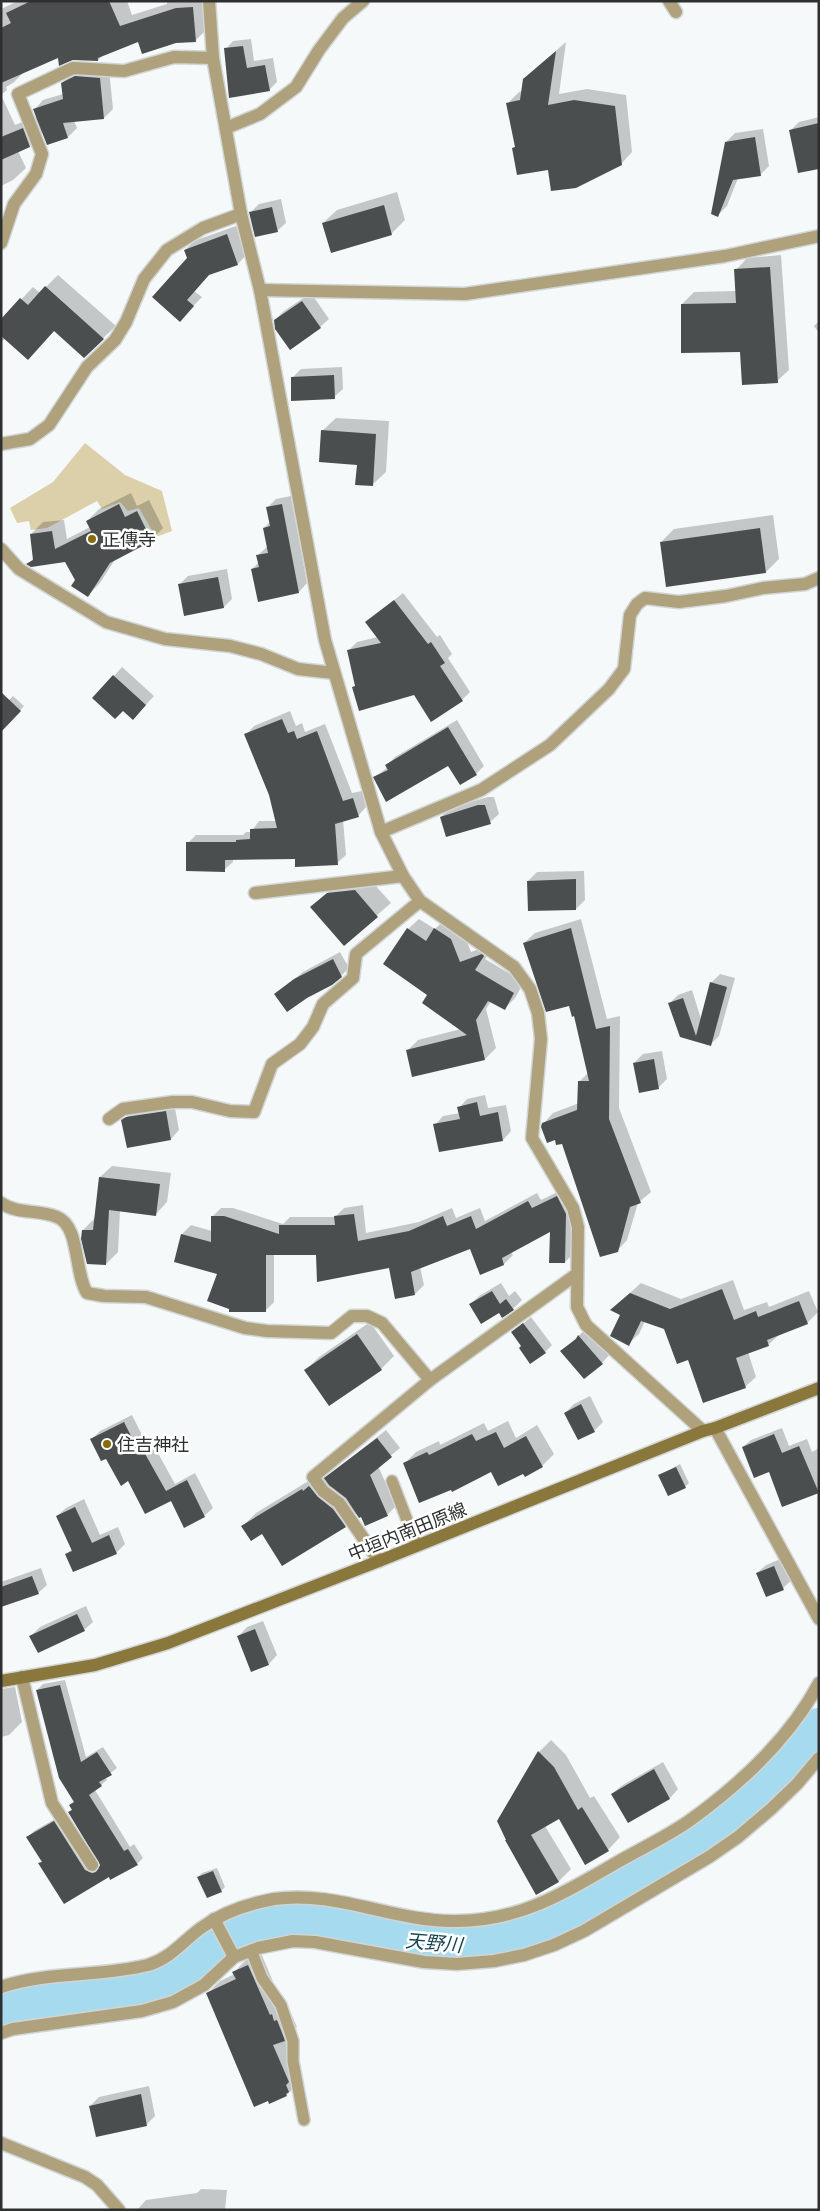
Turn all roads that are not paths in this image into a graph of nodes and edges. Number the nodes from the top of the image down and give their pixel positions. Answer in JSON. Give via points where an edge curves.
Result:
{"nodes":[{"id":1,"x":209,"y":1,"type":"edge"},
{"id":2,"x":363,"y":1,"type":"edge"},
{"id":3,"x":213,"y":58,"type":"junction"},
{"id":4,"x":226,"y":128,"type":"junction"},
{"id":5,"x":241,"y":214,"type":"junction"},
{"id":6,"x":819,"y":236,"type":"edge"},
{"id":7,"x":1,"y":243,"type":"edge"},
{"id":8,"x":260,"y":290,"type":"junction"},
{"id":9,"x":1,"y":444,"type":"edge"},
{"id":10,"x":1,"y":549,"type":"edge"},
{"id":11,"x":819,"y":578,"type":"edge"},
{"id":12,"x":334,"y":673,"type":"junction"},
{"id":13,"x":381,"y":832,"type":"junction"},
{"id":14,"x":403,"y":876,"type":"junction"},
{"id":15,"x":255,"y":892,"type":"dead end"},
{"id":16,"x":420,"y":901,"type":"junction"},
{"id":17,"x":109,"y":1119,"type":"dead end"},
{"id":18,"x":1,"y":1203,"type":"edge"},
{"id":19,"x":577,"y":1274,"type":"junction"},
{"id":20,"x":430,"y":1380,"type":"junction"},
{"id":21,"x":819,"y":1388,"type":"edge"},
{"id":22,"x":709,"y":1430,"type":"junction"},
{"id":23,"x":392,"y":1481,"type":"dead end"},
{"id":24,"x":417,"y":1546,"type":"junction"},
{"id":25,"x":379,"y":1561,"type":"junction"},
{"id":26,"x":819,"y":1618,"type":"edge"},
{"id":27,"x":22,"y":1677,"type":"junction"},
{"id":28,"x":1,"y":1680,"type":"edge"},
{"id":29,"x":819,"y":1683,"type":"edge"},
{"id":30,"x":819,"y":1758,"type":"edge"},
{"id":31,"x":92,"y":1865,"type":"dead end"},
{"id":32,"x":214,"y":1919,"type":"junction"},
{"id":33,"x":252,"y":1950,"type":"junction"},
{"id":34,"x":234,"y":1956,"type":"junction"},
{"id":35,"x":1,"y":1987,"type":"edge"},
{"id":36,"x":1,"y":2033,"type":"edge"},
{"id":37,"x":304,"y":2120,"type":"dead end"},
{"id":38,"x":1,"y":2143,"type":"edge"},
{"id":39,"x":119,"y":2210,"type":"edge"}],
"edges":[{"from":1,"to":3,"type":"street"},
{"from":2,"to":4,"type":"street","via":[[343,18],[296,87],[260,114]]},
{"from":3,"to":4,"type":"street"},
{"from":3,"to":7,"type":"street","via":[[174,58],[124,71],[72,68],[18,94],[42,154],[36,174],[14,204]]},
{"from":4,"to":5,"type":"street"},
{"from":5,"to":8,"type":"street"},
{"from":5,"to":9,"type":"street","via":[[203,228],[167,250],[144,279],[115,340],[88,367],[49,425],[30,439]]},
{"from":6,"to":8,"type":"street","via":[[724,256],[465,294]]},
{"from":8,"to":12,"type":"street","via":[[325,640]]},
{"from":10,"to":12,"type":"street","via":[[19,569],[106,622],[165,640],[230,646],[298,669]]},
{"from":11,"to":13,"type":"street","via":[[805,584],[678,602],[644,598],[630,615],[624,670],[610,689],[550,746],[481,790]]},
{"from":12,"to":13,"type":"street"},
{"from":13,"to":14,"type":"street"},
{"from":14,"to":15,"type":"street"},
{"from":14,"to":16,"type":"street"},
{"from":16,"to":17,"type":"street","via":[[356,954],[353,978],[323,1004],[313,1027],[300,1044],[272,1064],[254,1112],[173,1102],[123,1109]]},
{"from":16,"to":19,"type":"street","via":[[514,967],[530,989],[538,1013],[541,1039],[532,1138],[573,1208],[578,1227]]},
{"from":18,"to":20,"type":"street","via":[[11,1210],[59,1217],[71,1230],[81,1284],[87,1293],[146,1297],[246,1328],[267,1331],[332,1333],[352,1316],[368,1316],[382,1323]]},
{"from":19,"to":20,"type":"street"},
{"from":19,"to":22,"type":"street","via":[[577,1307],[586,1325]]},
{"from":20,"to":25,"type":"street","via":[[313,1477],[323,1491],[339,1504]]},
{"from":21,"to":22,"type":"main road","name":"中垣内南田原線"},
{"from":22,"to":24,"type":"main road","name":"中垣内南田原線"},
{"from":22,"to":26,"type":"street"},
{"from":23,"to":24,"type":"lane"},
{"from":24,"to":25,"type":"main road","name":"中垣内南田原線"},
{"from":25,"to":27,"type":"main road","name":"中垣内南田原線","via":[[168,1643],[95,1665]]},
{"from":27,"to":28,"type":"main road","name":"中垣内南田原線"},
{"from":27,"to":31,"type":"street","via":[[52,1803]]},
{"from":29,"to":32,"type":"street","via":[[810,1700],[777,1742],[733,1786],[687,1822],[527,1910],[497,1918],[425,1920],[334,1900],[303,1897],[245,1905]]},
{"from":30,"to":33,"type":"street","via":[[797,1784],[738,1837],[709,1857],[584,1931],[539,1950],[494,1961],[457,1964],[424,1962],[314,1942],[293,1941]]},
{"from":32,"to":34,"type":"street"},
{"from":32,"to":35,"type":"street","via":[[174,1952],[150,1964]]},
{"from":33,"to":34,"type":"street"},
{"from":33,"to":37,"type":"lane","via":[[262,1978],[280,2005],[293,2041]]},
{"from":34,"to":36,"type":"street","via":[[204,1986],[173,2002]]},
{"from":38,"to":39,"type":"street","via":[[85,2178],[97,2185]]}]}
